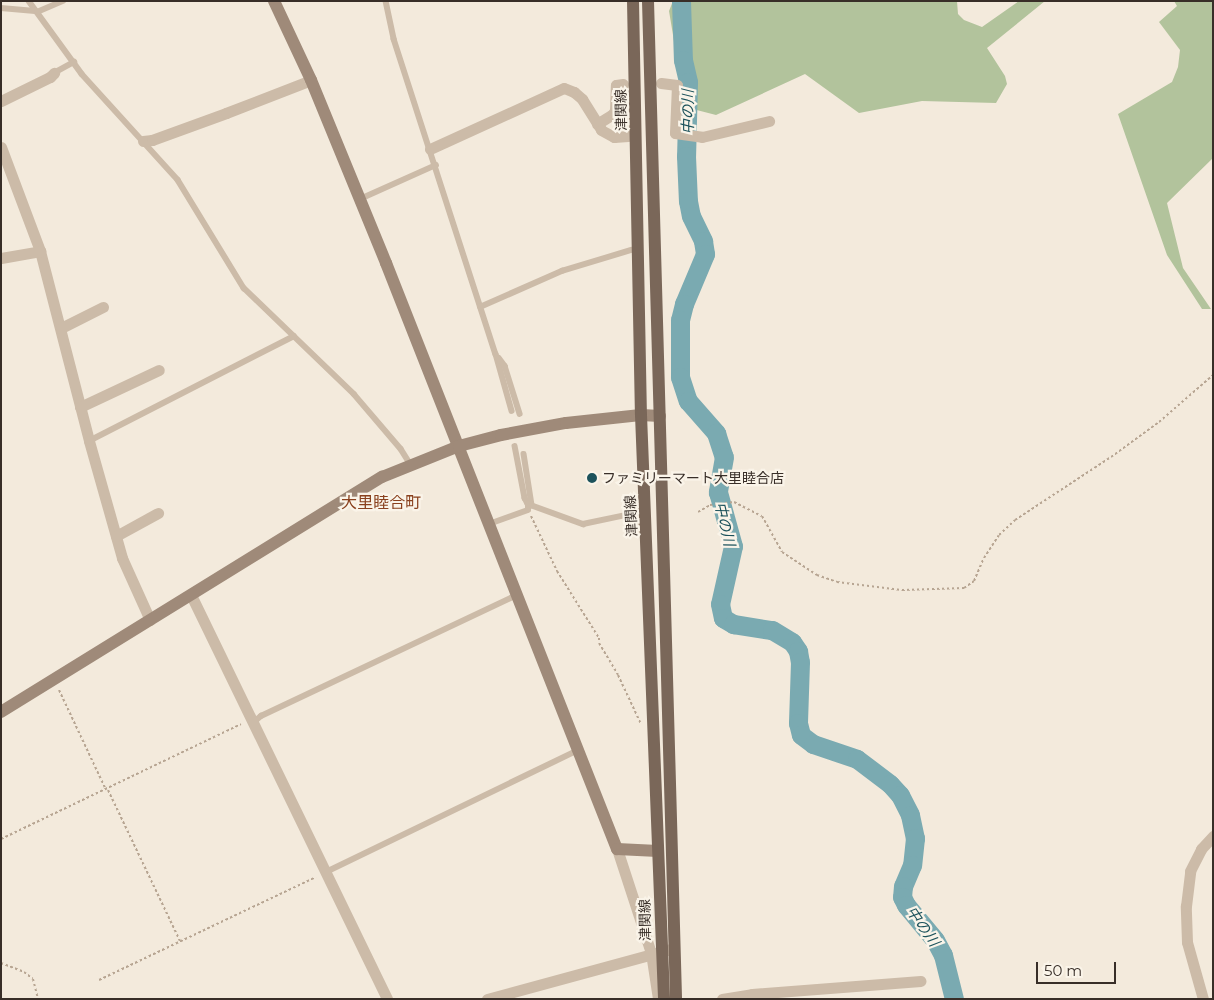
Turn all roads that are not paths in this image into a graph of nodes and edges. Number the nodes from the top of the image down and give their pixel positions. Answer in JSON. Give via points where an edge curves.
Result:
{"nodes":[{"id":1,"x":29,"y":1,"type":"edge"},
{"id":2,"x":63,"y":1,"type":"edge"},
{"id":3,"x":274,"y":1,"type":"edge"},
{"id":4,"x":386,"y":1,"type":"edge"},
{"id":5,"x":633,"y":1,"type":"edge"},
{"id":6,"x":648,"y":1,"type":"edge"},
{"id":7,"x":1,"y":8,"type":"edge"},
{"id":8,"x":36,"y":12,"type":"junction"},
{"id":9,"x":74,"y":62,"type":"junction"},
{"id":10,"x":54,"y":73,"type":"joint"},
{"id":11,"x":311,"y":80,"type":"junction"},
{"id":12,"x":662,"y":83,"type":"dead end"},
{"id":13,"x":623,"y":84,"type":"dead end"},
{"id":14,"x":1,"y":101,"type":"edge"},
{"id":15,"x":769,"y":121,"type":"dead end"},
{"id":16,"x":597,"y":124,"type":"junction"},
{"id":17,"x":628,"y":136,"type":"dead end"},
{"id":18,"x":143,"y":141,"type":"junction"},
{"id":19,"x":1,"y":147,"type":"edge"},
{"id":20,"x":430,"y":148,"type":"junction"},
{"id":21,"x":436,"y":165,"type":"junction"},
{"id":22,"x":360,"y":199,"type":"junction"},
{"id":23,"x":631,"y":250,"type":"dead end"},
{"id":24,"x":40,"y":251,"type":"junction"},
{"id":25,"x":1,"y":258,"type":"edge"},
{"id":26,"x":103,"y":307,"type":"dead end"},
{"id":27,"x":480,"y":307,"type":"junction"},
{"id":28,"x":61,"y":328,"type":"junction"},
{"id":29,"x":294,"y":336,"type":"junction"},
{"id":30,"x":496,"y":354,"type":"junction"},
{"id":31,"x":158,"y":370,"type":"dead end"},
{"id":32,"x":80,"y":407,"type":"junction"},
{"id":33,"x":512,"y":411,"type":"dead end"},
{"id":34,"x":520,"y":414,"type":"dead end"},
{"id":35,"x":641,"y":415,"type":"junction"},
{"id":36,"x":660,"y":416,"type":"junction"},
{"id":37,"x":89,"y":441,"type":"junction"},
{"id":38,"x":459,"y":446,"type":"junction"},
{"id":39,"x":514,"y":446,"type":"dead end"},
{"id":40,"x":524,"y":454,"type":"dead end"},
{"id":41,"x":411,"y":465,"type":"junction"},
{"id":42,"x":530,"y":506,"type":"junction"},
{"id":43,"x":158,"y":514,"type":"dead end"},
{"id":44,"x":489,"y":524,"type":"junction"},
{"id":45,"x":646,"y":525,"type":"junction"},
{"id":46,"x":116,"y":536,"type":"junction"},
{"id":47,"x":517,"y":594,"type":"junction"},
{"id":48,"x":191,"y":595,"type":"junction"},
{"id":49,"x":150,"y":620,"type":"junction"},
{"id":50,"x":1,"y":712,"type":"edge"},
{"id":51,"x":253,"y":720,"type":"junction"},
{"id":52,"x":579,"y":749,"type":"junction"},
{"id":53,"x":1213,"y":836,"type":"edge"},
{"id":54,"x":617,"y":849,"type":"junction"},
{"id":55,"x":658,"y":851,"type":"junction"},
{"id":56,"x":326,"y":872,"type":"junction"},
{"id":57,"x":661,"y":951,"type":"junction"},
{"id":58,"x":920,"y":981,"type":"dead end"},
{"id":59,"x":387,"y":999,"type":"edge"},
{"id":60,"x":486,"y":999,"type":"edge"},
{"id":61,"x":658,"y":999,"type":"edge"},
{"id":62,"x":664,"y":999,"type":"edge"},
{"id":63,"x":676,"y":999,"type":"edge"},
{"id":64,"x":722,"y":999,"type":"edge"},
{"id":65,"x":1203,"y":999,"type":"edge"}],
"edges":[{"from":1,"to":8,"type":"lane"},
{"from":2,"to":8,"type":"lane"},
{"from":3,"to":11,"type":"street"},
{"from":4,"to":20,"type":"lane","via":[[394,39]]},
{"from":5,"to":35,"type":"main road","name":"津関線"},
{"from":6,"to":36,"type":"main road","name":"津関線"},
{"from":7,"to":8,"type":"lane"},
{"from":8,"to":9,"type":"lane"},
{"from":9,"to":10,"type":"lane"},
{"from":9,"to":18,"type":"lane"},
{"from":10,"to":14,"type":"street","via":[[50,78]]},
{"from":11,"to":18,"type":"street"},
{"from":11,"to":22,"type":"street"},
{"from":12,"to":15,"type":"street","via":[[677,85],[675,133],[695,137],[713,135]]},
{"from":13,"to":16,"type":"street","via":[[616,85],[613,114]]},
{"from":16,"to":17,"type":"street","via":[[614,137]]},
{"from":16,"to":20,"type":"street","via":[[582,99],[564,88]]},
{"from":18,"to":29,"type":"lane","via":[[178,180],[244,288]]},
{"from":19,"to":24,"type":"street"},
{"from":20,"to":21,"type":"lane"},
{"from":21,"to":22,"type":"lane"},
{"from":21,"to":27,"type":"lane"},
{"from":22,"to":38,"type":"street"},
{"from":23,"to":27,"type":"lane","via":[[562,271]]},
{"from":24,"to":25,"type":"street"},
{"from":24,"to":28,"type":"street"},
{"from":26,"to":28,"type":"street"},
{"from":27,"to":30,"type":"lane"},
{"from":28,"to":32,"type":"street"},
{"from":29,"to":37,"type":"lane"},
{"from":29,"to":41,"type":"lane","via":[[371,413]]},
{"from":30,"to":33,"type":"lane"},
{"from":30,"to":34,"type":"lane","via":[[505,366]]},
{"from":31,"to":32,"type":"street"},
{"from":32,"to":37,"type":"street"},
{"from":35,"to":36,"type":"street"},
{"from":35,"to":38,"type":"street","via":[[566,423]]},
{"from":35,"to":45,"type":"main road","name":"津関線"},
{"from":36,"to":57,"type":"main road","name":"津関線"},
{"from":37,"to":46,"type":"street"},
{"from":38,"to":41,"type":"street"},
{"from":38,"to":44,"type":"street"},
{"from":39,"to":42,"type":"lane","via":[[524,498]]},
{"from":40,"to":42,"type":"lane"},
{"from":41,"to":48,"type":"street","via":[[374,481]]},
{"from":42,"to":44,"type":"lane"},
{"from":42,"to":45,"type":"lane","via":[[583,524],[626,515]]},
{"from":43,"to":46,"type":"street"},
{"from":44,"to":47,"type":"street"},
{"from":45,"to":55,"type":"main road","name":"津関線"},
{"from":46,"to":49,"type":"street","via":[[122,558]]},
{"from":47,"to":51,"type":"lane"},
{"from":47,"to":52,"type":"street"},
{"from":48,"to":49,"type":"street"},
{"from":48,"to":51,"type":"street"},
{"from":49,"to":50,"type":"street"},
{"from":51,"to":56,"type":"street"},
{"from":52,"to":54,"type":"street"},
{"from":52,"to":56,"type":"lane"},
{"from":53,"to":65,"type":"street","via":[[1201,849],[1190,871],[1185,912],[1187,942]]},
{"from":54,"to":55,"type":"street"},
{"from":54,"to":57,"type":"street"},
{"from":55,"to":57,"type":"main road","name":"津関線"},
{"from":56,"to":59,"type":"street"},
{"from":57,"to":60,"type":"street"},
{"from":57,"to":61,"type":"street"},
{"from":57,"to":62,"type":"main road","name":"津関線"},
{"from":57,"to":63,"type":"main road","name":"津関線"},
{"from":58,"to":64,"type":"street"}]}
